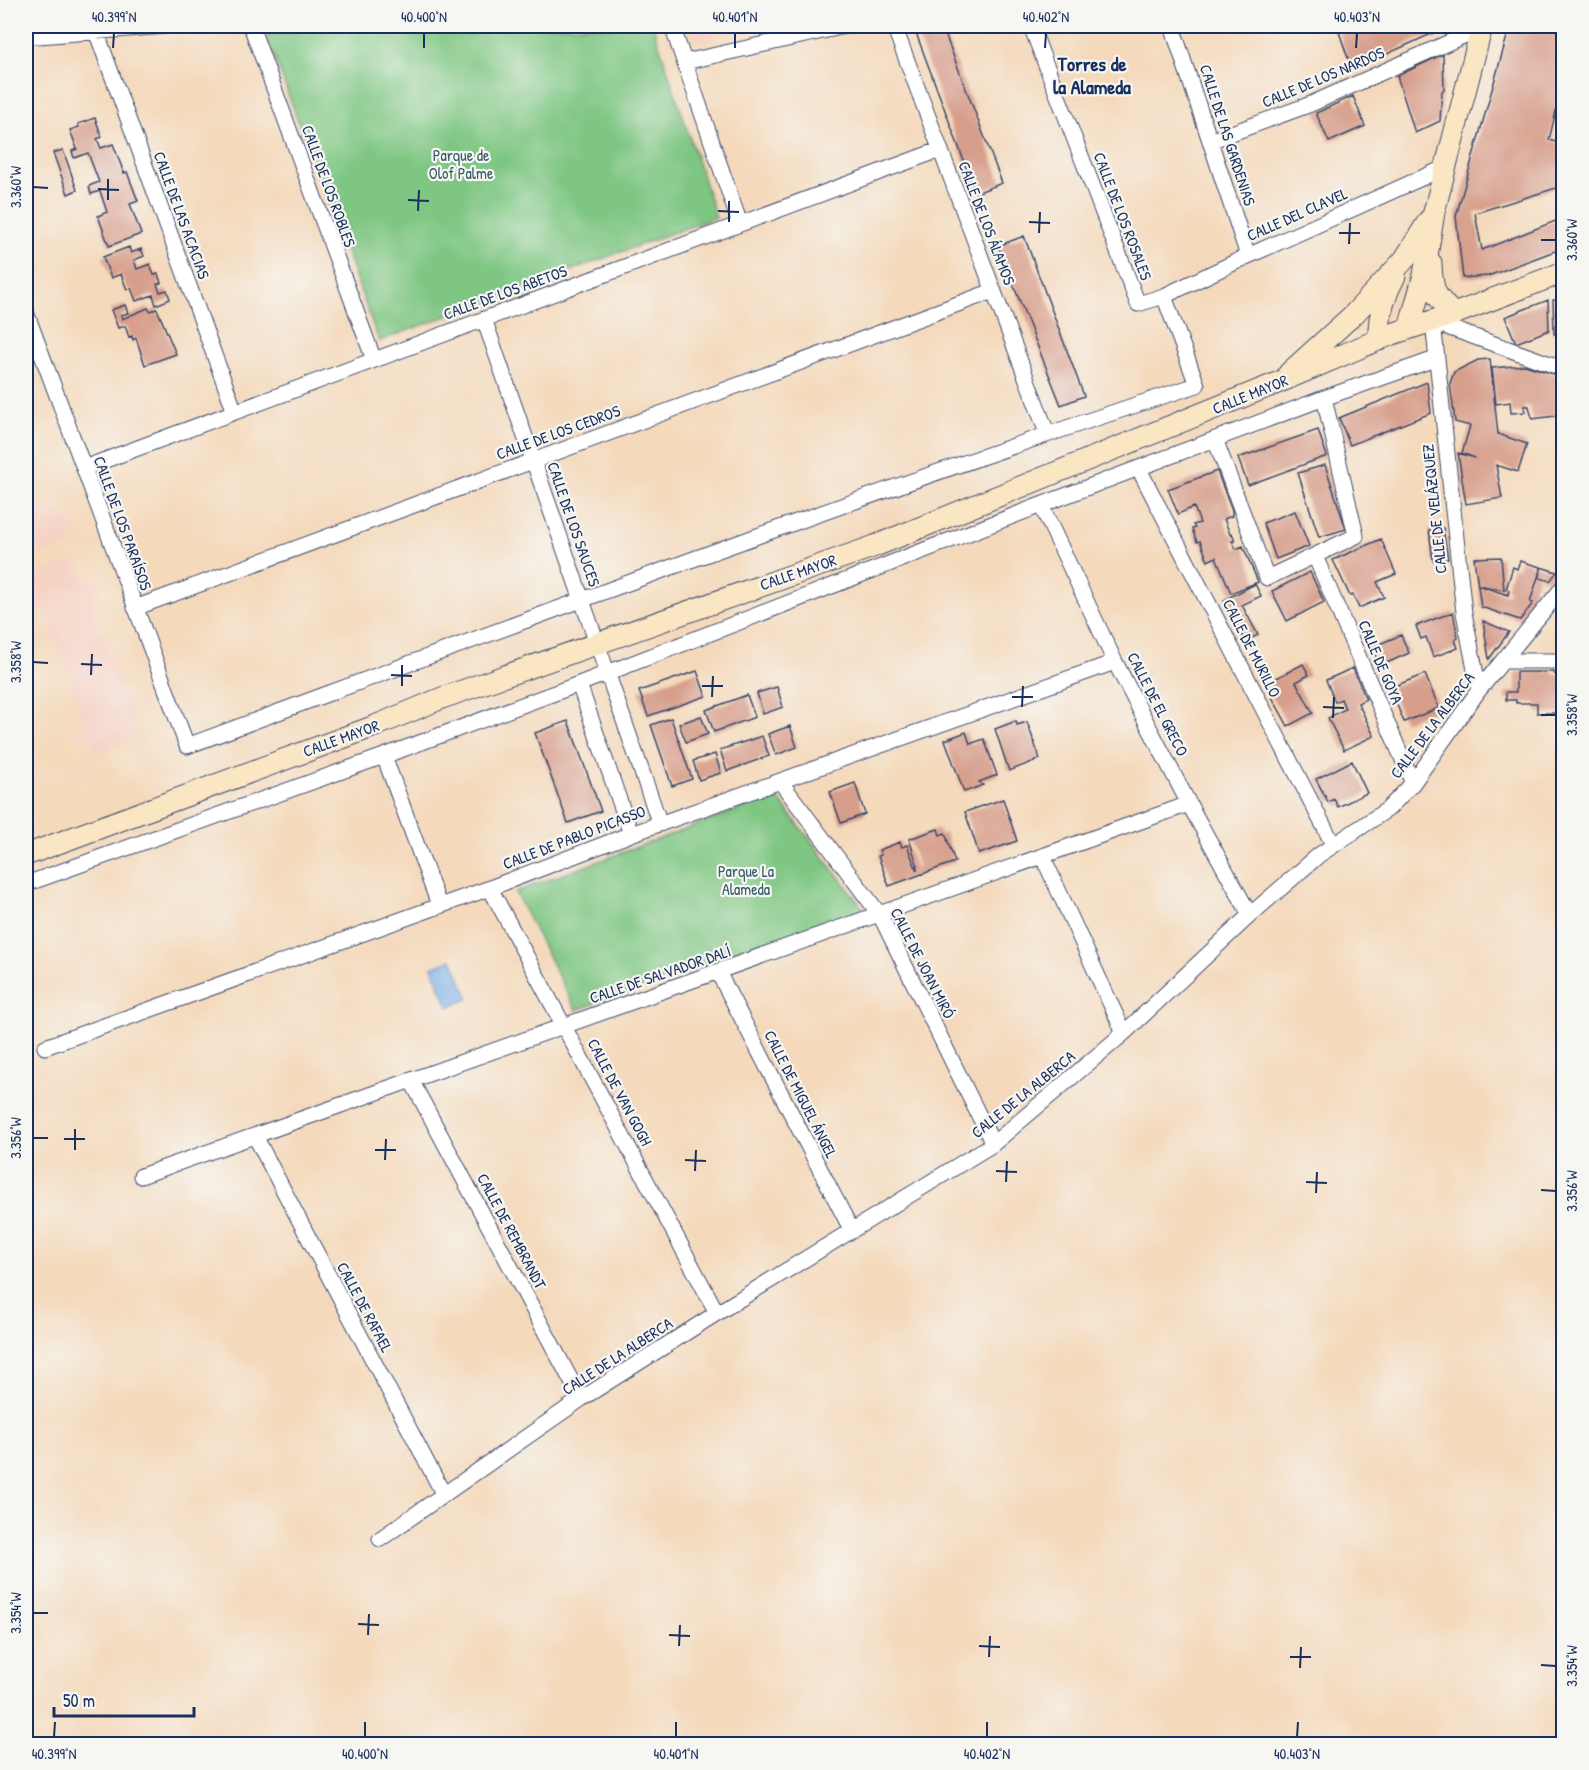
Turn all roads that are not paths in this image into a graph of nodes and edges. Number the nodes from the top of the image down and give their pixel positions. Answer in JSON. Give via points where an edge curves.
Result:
{"nodes":[{"id":1,"x":165,"y":26,"type":"edge"},
{"id":2,"x":251,"y":26,"type":"edge"},
{"id":3,"x":672,"y":26,"type":"edge"},
{"id":4,"x":845,"y":26,"type":"edge"},
{"id":5,"x":894,"y":26,"type":"edge"},
{"id":6,"x":1031,"y":26,"type":"edge"},
{"id":7,"x":1173,"y":26,"type":"edge"},
{"id":8,"x":1482,"y":27,"type":"edge"},
{"id":9,"x":96,"y":31,"type":"junction"},
{"id":10,"x":796,"y":31,"type":"edge"},
{"id":11,"x":26,"y":37,"type":"edge"},
{"id":12,"x":685,"y":63,"type":"junction"},
{"id":13,"x":1210,"y":141,"type":"junction"},
{"id":14,"x":939,"y":150,"type":"junction"},
{"id":15,"x":1446,"y":166,"type":"junction"},
{"id":16,"x":1434,"y":212,"type":"junction"},
{"id":17,"x":740,"y":224,"type":"junction"},
{"id":18,"x":1430,"y":242,"type":"junction"},
{"id":19,"x":1248,"y":256,"type":"junction"},
{"id":20,"x":1404,"y":260,"type":"junction"},
{"id":21,"x":1563,"y":272,"type":"edge"},
{"id":22,"x":993,"y":291,"type":"junction"},
{"id":23,"x":1164,"y":296,"type":"junction"},
{"id":24,"x":26,"y":312,"type":"edge"},
{"id":25,"x":1454,"y":314,"type":"junction"},
{"id":26,"x":484,"y":319,"type":"junction"},
{"id":27,"x":1432,"y":322,"type":"junction"},
{"id":28,"x":1409,"y":328,"type":"junction"},
{"id":29,"x":1379,"y":340,"type":"junction"},
{"id":30,"x":1435,"y":359,"type":"junction"},
{"id":31,"x":374,"y":360,"type":"junction"},
{"id":32,"x":1563,"y":369,"type":"edge"},
{"id":33,"x":1278,"y":383,"type":"junction"},
{"id":34,"x":1197,"y":385,"type":"joint"},
{"id":35,"x":1324,"y":398,"type":"junction"},
{"id":36,"x":235,"y":412,"type":"junction"},
{"id":37,"x":1047,"y":434,"type":"junction"},
{"id":38,"x":1215,"y":439,"type":"junction"},
{"id":39,"x":533,"y":461,"type":"junction"},
{"id":40,"x":84,"y":468,"type":"junction"},
{"id":41,"x":1139,"y":469,"type":"junction"},
{"id":42,"x":1041,"y":505,"type":"junction"},
{"id":43,"x":1315,"y":556,"type":"junction"},
{"id":44,"x":1563,"y":586,"type":"edge"},
{"id":45,"x":582,"y":600,"type":"junction"},
{"id":46,"x":135,"y":608,"type":"junction"},
{"id":47,"x":597,"y":643,"type":"junction"},
{"id":48,"x":1505,"y":661,"type":"junction"},
{"id":49,"x":1563,"y":661,"type":"edge"},
{"id":50,"x":1115,"y":662,"type":"junction"},
{"id":51,"x":608,"y":673,"type":"junction"},
{"id":52,"x":579,"y":684,"type":"junction"},
{"id":53,"x":1479,"y":690,"type":"junction"},
{"id":54,"x":187,"y":746,"type":"joint"},
{"id":55,"x":384,"y":756,"type":"junction"},
{"id":56,"x":780,"y":781,"type":"junction"},
{"id":57,"x":1413,"y":783,"type":"junction"},
{"id":58,"x":1190,"y":804,"type":"junction"},
{"id":59,"x":660,"y":824,"type":"junction"},
{"id":60,"x":631,"y":834,"type":"junction"},
{"id":61,"x":1333,"y":844,"type":"junction"},
{"id":62,"x":26,"y":855,"type":"edge"},
{"id":63,"x":1043,"y":857,"type":"junction"},
{"id":64,"x":26,"y":884,"type":"edge"},
{"id":65,"x":490,"y":888,"type":"junction"},
{"id":66,"x":439,"y":905,"type":"junction"},
{"id":67,"x":880,"y":915,"type":"junction"},
{"id":68,"x":1250,"y":915,"type":"junction"},
{"id":69,"x":718,"y":972,"type":"junction"},
{"id":70,"x":564,"y":1027,"type":"junction"},
{"id":71,"x":1124,"y":1033,"type":"junction"},
{"id":72,"x":45,"y":1047,"type":"dead end"},
{"id":73,"x":411,"y":1080,"type":"junction"},
{"id":74,"x":255,"y":1136,"type":"junction"},
{"id":75,"x":993,"y":1144,"type":"junction"},
{"id":76,"x":141,"y":1176,"type":"dead end"},
{"id":77,"x":852,"y":1231,"type":"junction"},
{"id":78,"x":717,"y":1313,"type":"junction"},
{"id":79,"x":582,"y":1399,"type":"junction"},
{"id":80,"x":444,"y":1495,"type":"junction"},
{"id":81,"x":380,"y":1539,"type":"dead end"}],
"edges":[{"from":1,"to":9,"type":"street"},
{"from":2,"to":31,"type":"street","name":"CALLE DE LOS ROBLES"},
{"from":3,"to":12,"type":"street"},
{"from":4,"to":10,"type":"street"},
{"from":5,"to":14,"type":"street","name":"CALLE DE LOS ÁLAMOS"},
{"from":6,"to":23,"type":"street","name":"CALLE DE LOS ROSALES","via":[[1138,304]]},
{"from":7,"to":13,"type":"street","name":"CALLE DE LAS GARDENIAS"},
{"from":8,"to":13,"type":"street","name":"CALLE DE LOS NARDOS","via":[[1311,104]]},
{"from":8,"to":15,"type":"street"},
{"from":9,"to":11,"type":"street"},
{"from":9,"to":36,"type":"street","name":"CALLE DE LAS ACACIAS"},
{"from":10,"to":12,"type":"street"},
{"from":12,"to":17,"type":"street"},
{"from":13,"to":19,"type":"street","name":"CALLE DE LAS GARDENIAS"},
{"from":14,"to":17,"type":"street","name":"CALLE DE LOS ABETOS"},
{"from":14,"to":22,"type":"street","name":"CALLE DE LOS ÁLAMOS"},
{"from":15,"to":16,"type":"street"},
{"from":15,"to":19,"type":"street","name":"CALLE DEL CLAVEL"},
{"from":16,"to":18,"type":"street"},
{"from":16,"to":20,"type":"street"},
{"from":17,"to":26,"type":"street","name":"CALLE DE LOS ABETOS"},
{"from":18,"to":25,"type":"street","via":[[1432,285],[1439,301]]},
{"from":18,"to":28,"type":"street"},
{"from":19,"to":23,"type":"street","name":"CALLE DEL CLAVEL"},
{"from":20,"to":29,"type":"street","via":[[1388,289],[1378,321]]},
{"from":20,"to":33,"type":"street","via":[[1354,314]]},
{"from":21,"to":25,"type":"street","name":"CALLE MAYOR"},
{"from":22,"to":37,"type":"street","name":"CALLE DE LOS ÁLAMOS"},
{"from":22,"to":39,"type":"street","name":"CALLE DE LOS CEDROS"},
{"from":23,"to":34,"type":"street","name":"CALLE DE LOS ROSALES"},
{"from":24,"to":40,"type":"street","name":"CALLE DE LOS PARAÍSOS"},
{"from":25,"to":27,"type":"street","name":"CALLE MAYOR"},
{"from":26,"to":31,"type":"street","name":"CALLE DE LOS ABETOS"},
{"from":26,"to":39,"type":"street","name":"CALLE DE LOS SAUCES"},
{"from":27,"to":28,"type":"street","name":"CALLE MAYOR"},
{"from":27,"to":30,"type":"street","name":"CALLE DE VELÁZQUEZ"},
{"from":27,"to":32,"type":"street"},
{"from":28,"to":29,"type":"street","name":"CALLE MAYOR"},
{"from":29,"to":33,"type":"street","name":"CALLE MAYOR"},
{"from":30,"to":35,"type":"street","name":"CALLE MAYOR"},
{"from":30,"to":53,"type":"street","name":"CALLE DE VELÁZQUEZ","via":[[1464,613]]},
{"from":31,"to":36,"type":"street","name":"CALLE DE LOS ABETOS"},
{"from":33,"to":47,"type":"street","name":"CALLE MAYOR","via":[[874,546]]},
{"from":34,"to":37,"type":"street","name":"CALLE MAYOR"},
{"from":35,"to":38,"type":"street","name":"CALLE MAYOR"},
{"from":35,"to":43,"type":"street","via":[[1356,536]]},
{"from":36,"to":40,"type":"street","name":"CALLE DE LOS ABETOS"},
{"from":37,"to":45,"type":"street","name":"CALLE MAYOR"},
{"from":38,"to":41,"type":"street","name":"CALLE MAYOR"},
{"from":38,"to":43,"type":"street","via":[[1267,578]]},
{"from":39,"to":45,"type":"street","name":"CALLE DE LOS SAUCES"},
{"from":39,"to":46,"type":"street","name":"CALLE DE LOS CEDROS"},
{"from":40,"to":46,"type":"street","name":"CALLE DE LOS PARAÍSOS"},
{"from":41,"to":42,"type":"street","name":"CALLE MAYOR"},
{"from":41,"to":61,"type":"street","name":"CALLE DE MURILLO"},
{"from":42,"to":50,"type":"street","name":"CALLE DE EL GRECO"},
{"from":42,"to":51,"type":"street","name":"CALLE MAYOR"},
{"from":43,"to":57,"type":"street","name":"CALLE DE GOYA"},
{"from":44,"to":48,"type":"street","name":"CALLE DE LA ALBERCA"},
{"from":45,"to":47,"type":"street","name":"CALLE DE LOS SAUCES"},
{"from":45,"to":54,"type":"street","name":"CALLE MAYOR"},
{"from":46,"to":54,"type":"street","name":"CALLE DE LOS PARAÍSOS"},
{"from":47,"to":51,"type":"street","name":"CALLE DE LOS SAUCES"},
{"from":47,"to":62,"type":"street","name":"CALLE MAYOR"},
{"from":48,"to":49,"type":"street"},
{"from":48,"to":53,"type":"street","name":"CALLE DE LA ALBERCA"},
{"from":50,"to":56,"type":"street","name":"CALLE DE PABLO PICASSO"},
{"from":50,"to":58,"type":"street","name":"CALLE DE EL GRECO"},
{"from":51,"to":52,"type":"street","name":"CALLE MAYOR"},
{"from":51,"to":59,"type":"street","name":"CALLE DE LOS SAUCES"},
{"from":52,"to":55,"type":"street","name":"CALLE MAYOR"},
{"from":52,"to":60,"type":"street"},
{"from":53,"to":57,"type":"street","name":"CALLE DE LA ALBERCA"},
{"from":55,"to":64,"type":"street","name":"CALLE MAYOR"},
{"from":55,"to":66,"type":"street"},
{"from":56,"to":59,"type":"street","name":"CALLE DE PABLO PICASSO"},
{"from":56,"to":67,"type":"street","name":"CALLE DE JOAN MIRÓ"},
{"from":57,"to":61,"type":"street","name":"CALLE DE LA ALBERCA","via":[[1388,809]]},
{"from":58,"to":63,"type":"street","name":"CALLE DE SALVADOR DALÍ"},
{"from":58,"to":68,"type":"street","name":"CALLE DE EL GRECO"},
{"from":59,"to":60,"type":"street","name":"CALLE DE PABLO PICASSO"},
{"from":60,"to":65,"type":"street","name":"CALLE DE PABLO PICASSO"},
{"from":61,"to":68,"type":"street","name":"CALLE DE LA ALBERCA"},
{"from":63,"to":67,"type":"street","name":"CALLE DE SALVADOR DALÍ"},
{"from":63,"to":71,"type":"street"},
{"from":65,"to":66,"type":"street","name":"CALLE DE PABLO PICASSO"},
{"from":65,"to":70,"type":"street","name":"CALLE DE VAN GOGH"},
{"from":66,"to":72,"type":"street","name":"CALLE DE PABLO PICASSO"},
{"from":67,"to":69,"type":"street","name":"CALLE DE SALVADOR DALÍ"},
{"from":67,"to":75,"type":"street","name":"CALLE DE JOAN MIRÓ"},
{"from":68,"to":71,"type":"street","name":"CALLE DE LA ALBERCA"},
{"from":69,"to":70,"type":"street","name":"CALLE DE SALVADOR DALÍ"},
{"from":69,"to":77,"type":"street","name":"CALLE DE MIGUEL ÁNGEL"},
{"from":70,"to":73,"type":"street","name":"CALLE DE SALVADOR DALÍ"},
{"from":70,"to":78,"type":"street","name":"CALLE DE VAN GOGH"},
{"from":71,"to":75,"type":"street","name":"CALLE DE LA ALBERCA"},
{"from":73,"to":74,"type":"street","name":"CALLE DE SALVADOR DALÍ"},
{"from":73,"to":79,"type":"street","name":"CALLE DE REMBRANDT"},
{"from":74,"to":76,"type":"street","name":"CALLE DE SALVADOR DALÍ"},
{"from":74,"to":80,"type":"street","name":"CALLE DE RAFAEL"},
{"from":75,"to":77,"type":"street","name":"CALLE DE LA ALBERCA"},
{"from":77,"to":78,"type":"street","name":"CALLE DE LA ALBERCA"},
{"from":78,"to":79,"type":"street","name":"CALLE DE LA ALBERCA"},
{"from":79,"to":80,"type":"street","name":"CALLE DE LA ALBERCA"},
{"from":80,"to":81,"type":"street","name":"CALLE DE LA ALBERCA"}]}
